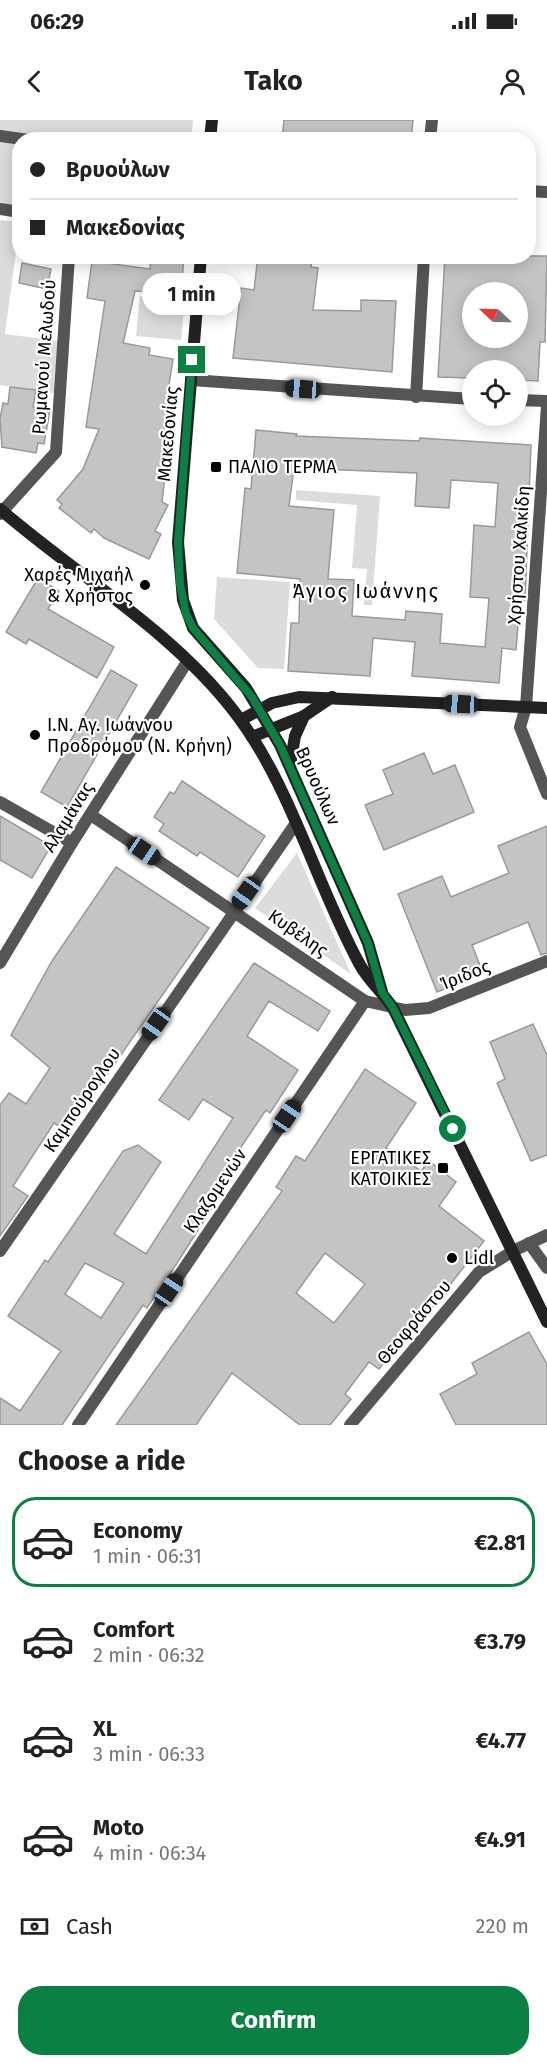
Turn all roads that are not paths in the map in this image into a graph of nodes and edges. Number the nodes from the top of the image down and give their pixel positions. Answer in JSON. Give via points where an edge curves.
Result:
{"nodes":[{"id":1,"x":68,"y":264,"type":"edge"},
{"id":2,"x":200,"y":264,"type":"edge"},
{"id":3,"x":424,"y":264,"type":"edge"},
{"id":4,"x":191,"y":380,"type":"junction"},
{"id":5,"x":416,"y":397,"type":"junction"},
{"id":6,"x":462,"y":399,"type":"edge"},
{"id":7,"x":528,"y":401,"type":"edge"},
{"id":8,"x":547,"y":404,"type":"edge"},
{"id":9,"x":1,"y":512,"type":"edge"},
{"id":10,"x":186,"y":614,"type":"joint"},
{"id":11,"x":187,"y":662,"type":"junction"},
{"id":12,"x":332,"y":697,"type":"junction"},
{"id":13,"x":526,"y":707,"type":"junction"},
{"id":14,"x":547,"y":708,"type":"edge"},
{"id":15,"x":261,"y":709,"type":"junction"},
{"id":16,"x":304,"y":716,"type":"junction"},
{"id":17,"x":241,"y":720,"type":"junction"},
{"id":18,"x":271,"y":729,"type":"junction"},
{"id":19,"x":252,"y":737,"type":"junction"},
{"id":20,"x":290,"y":766,"type":"junction"},
{"id":21,"x":547,"y":794,"type":"edge"},
{"id":22,"x":0,"y":802,"type":"edge"},
{"id":23,"x":90,"y":815,"type":"junction"},
{"id":24,"x":296,"y":823,"type":"junction"},
{"id":25,"x":72,"y":843,"type":"junction"},
{"id":26,"x":234,"y":910,"type":"junction"},
{"id":27,"x":547,"y":961,"type":"edge"},
{"id":28,"x":0,"y":963,"type":"edge"},
{"id":29,"x":382,"y":992,"type":"junction"},
{"id":30,"x":365,"y":1001,"type":"junction"},
{"id":31,"x":393,"y":1008,"type":"junction"},
{"id":32,"x":547,"y":1235,"type":"edge"},
{"id":33,"x":529,"y":1243,"type":"junction"},
{"id":34,"x":0,"y":1251,"type":"edge"},
{"id":35,"x":513,"y":1251,"type":"junction"},
{"id":36,"x":547,"y":1268,"type":"edge"},
{"id":37,"x":547,"y":1322,"type":"edge"},
{"id":38,"x":78,"y":1425,"type":"edge"},
{"id":39,"x":350,"y":1425,"type":"edge"}],
"edges":[{"from":1,"to":9,"type":"street","name":"Ρωμανού Μελωδού","via":[[56,452]]},
{"from":2,"to":4,"type":"main road","name":"Μακεδονίας"},
{"from":3,"to":5,"type":"street"},
{"from":4,"to":5,"type":"street"},
{"from":4,"to":10,"type":"main road","name":"Μακεδονίας","via":[[178,542]]},
{"from":5,"to":6,"type":"street"},
{"from":7,"to":8,"type":"street"},
{"from":8,"to":13,"type":"street","name":"Χρήστου Χαλκίδη"},
{"from":9,"to":11,"type":"main road","name":"Βρυούλων"},
{"from":10,"to":15,"type":"main road","name":"Βρυούλων","via":[[193,628]]},
{"from":11,"to":17,"type":"main road","name":"Βρυούλων"},
{"from":11,"to":23,"type":"street","name":"Αλαμάνας"},
{"from":12,"to":13,"type":"main road"},
{"from":12,"to":15,"type":"main road","via":[[289,698]]},
{"from":12,"to":16,"type":"main road"},
{"from":13,"to":14,"type":"main road"},
{"from":13,"to":21,"type":"street","name":"Χρήστου Χαλκίδη","via":[[520,727]]},
{"from":15,"to":17,"type":"main road"},
{"from":15,"to":18,"type":"main road","name":"Βρυούλων"},
{"from":16,"to":18,"type":"main road"},
{"from":16,"to":20,"type":"main road","via":[[295,736]]},
{"from":17,"to":19,"type":"main road","name":"Βρυούλων"},
{"from":18,"to":19,"type":"main road"},
{"from":18,"to":20,"type":"main road","name":"Βρυούλων"},
{"from":19,"to":24,"type":"main road","name":"Βρυούλων"},
{"from":20,"to":29,"type":"main road","name":"Βρυούλων","via":[[368,943]]},
{"from":22,"to":25,"type":"street"},
{"from":23,"to":25,"type":"street","name":"Αλαμάνας"},
{"from":23,"to":26,"type":"street","name":"Κυβέλης"},
{"from":24,"to":26,"type":"street","name":"Καμπούρογλου"},
{"from":24,"to":29,"type":"main road","name":"Βρυούλων","via":[[353,951]]},
{"from":25,"to":28,"type":"street","name":"Αλαμάνας"},
{"from":26,"to":30,"type":"street","name":"Κυβέλης"},
{"from":26,"to":34,"type":"street","name":"Καμπούρογλου"},
{"from":27,"to":31,"type":"street","name":"Ίριδος","via":[[429,1008]]},
{"from":29,"to":31,"type":"main road","name":"Βρυούλων"},
{"from":30,"to":31,"type":"street"},
{"from":30,"to":38,"type":"street","name":"Κλαζομενών"},
{"from":31,"to":35,"type":"main road","name":"Βρυούλων"},
{"from":32,"to":33,"type":"street","name":"Θεοφράστου"},
{"from":33,"to":35,"type":"street","name":"Θεοφράστου"},
{"from":33,"to":36,"type":"street"},
{"from":35,"to":37,"type":"main road","name":"Βρυούλων"},
{"from":35,"to":39,"type":"street","name":"Θεοφράστου","via":[[479,1272]]}]}
